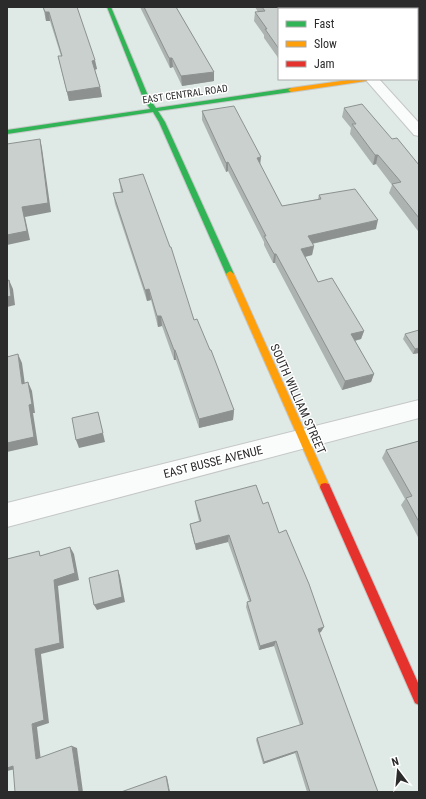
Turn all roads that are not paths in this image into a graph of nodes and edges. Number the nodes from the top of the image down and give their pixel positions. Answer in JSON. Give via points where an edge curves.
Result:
{"nodes":[{"id":1,"x":109,"y":7,"type":"edge"},
{"id":2,"x":359,"y":80,"type":"edge"},
{"id":3,"x":373,"y":80,"type":"edge"},
{"id":4,"x":154,"y":110,"type":"junction"},
{"id":5,"x":7,"y":132,"type":"edge"},
{"id":6,"x":419,"y":132,"type":"edge"},
{"id":7,"x":419,"y":409,"type":"edge"},
{"id":8,"x":303,"y":439,"type":"junction"},
{"id":9,"x":7,"y":515,"type":"edge"},
{"id":10,"x":419,"y":699,"type":"edge"}],
"edges":[{"from":1,"to":4,"type":"street","name":"SOUTH WILLIAM STREET","via":[[146,98]]},
{"from":2,"to":4,"type":"street","name":"EAST CENTRAL ROAD"},
{"from":3,"to":6,"type":"street"},
{"from":4,"to":5,"type":"street","name":"EAST CENTRAL ROAD"},
{"from":4,"to":8,"type":"street","name":"SOUTH WILLIAM STREET","via":[[162,122]]},
{"from":7,"to":8,"type":"street","name":"EAST BUSSE AVENUE"},
{"from":8,"to":9,"type":"street","name":"EAST BUSSE AVENUE"},
{"from":8,"to":10,"type":"street","name":"SOUTH WILLIAM STREET"}]}
